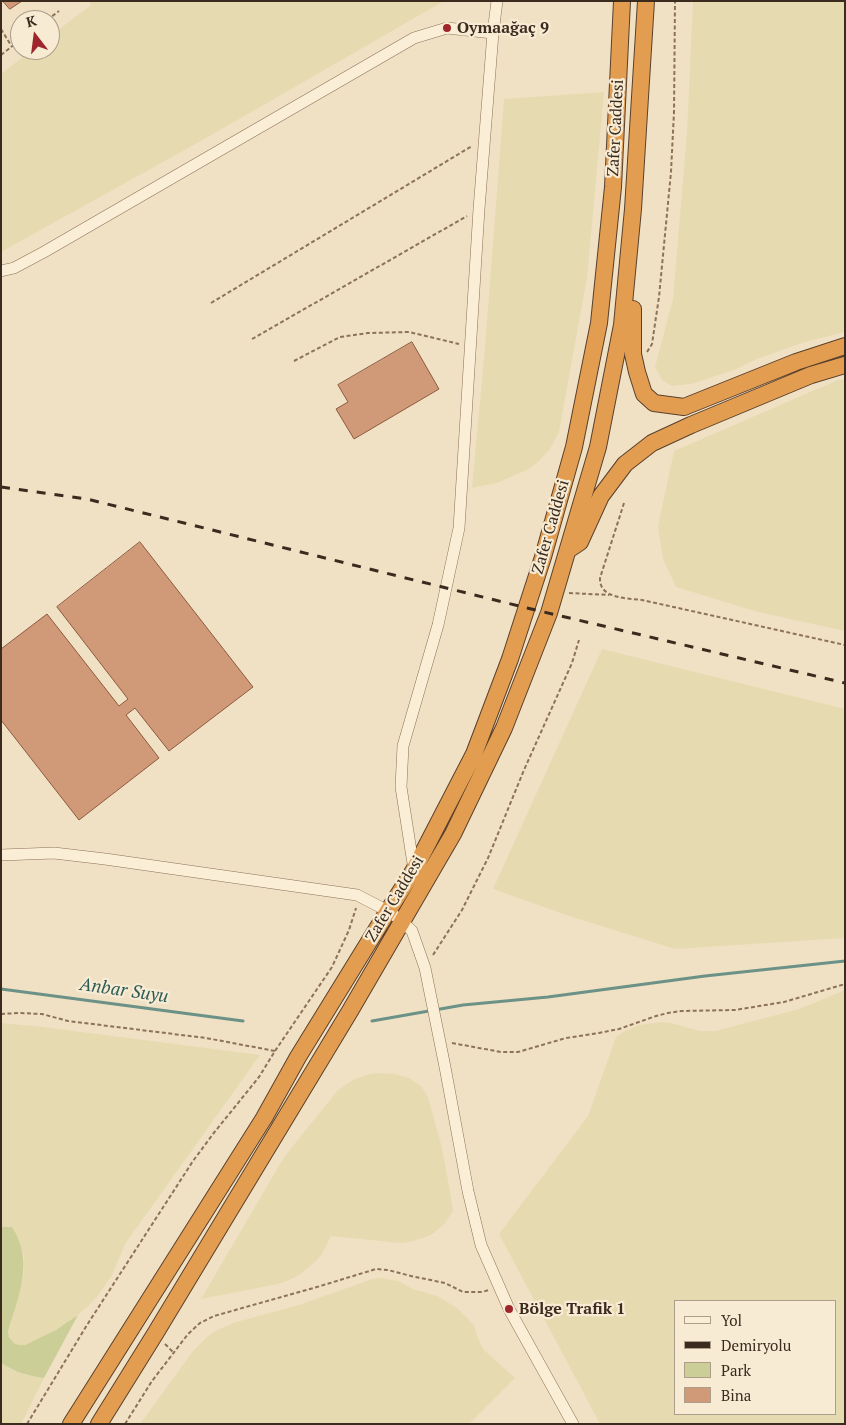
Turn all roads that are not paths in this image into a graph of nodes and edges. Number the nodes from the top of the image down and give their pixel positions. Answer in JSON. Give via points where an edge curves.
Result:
{"nodes":[{"id":1,"x":497,"y":1,"type":"edge"},
{"id":2,"x":622,"y":1,"type":"edge"},
{"id":3,"x":646,"y":1,"type":"edge"},
{"id":4,"x":493,"y":33,"type":"junction"},
{"id":5,"x":633,"y":209,"type":"junction"},
{"id":6,"x":1,"y":271,"type":"edge"},
{"id":7,"x":845,"y":346,"type":"edge"},
{"id":8,"x":845,"y":365,"type":"edge"},
{"id":9,"x":567,"y":550,"type":"junction"},
{"id":10,"x":1,"y":855,"type":"edge"},
{"id":11,"x":414,"y":870,"type":"junction"},
{"id":12,"x":388,"y":911,"type":"junction"},
{"id":13,"x":402,"y":920,"type":"junction"},
{"id":14,"x":71,"y":1424,"type":"edge"},
{"id":15,"x":99,"y":1424,"type":"edge"},
{"id":16,"x":573,"y":1424,"type":"edge"}],
"edges":[{"from":1,"to":4,"type":"street"},
{"from":2,"to":11,"type":"highway","name":"Zafer Caddesi","via":[[612,187],[599,322],[574,447],[510,659],[474,754]]},
{"from":3,"to":5,"type":"highway","name":"Zafer Caddesi"},
{"from":4,"to":6,"type":"street","via":[[447,28],[414,38],[44,252],[14,268]]},
{"from":4,"to":11,"type":"street","via":[[459,528],[438,625],[403,746],[401,787]]},
{"from":5,"to":7,"type":"highway","via":[[633,354],[644,394],[654,403],[684,407]]},
{"from":5,"to":9,"type":"highway","name":"Zafer Caddesi","via":[[622,325],[598,447]]},
{"from":8,"to":9,"type":"highway","via":[[811,375],[652,443],[625,464],[601,496],[580,542]]},
{"from":9,"to":13,"type":"highway","name":"Zafer Caddesi","via":[[549,613],[504,728],[453,834]]},
{"from":10,"to":12,"type":"street","via":[[54,853],[105,859],[357,896]]},
{"from":11,"to":12,"type":"highway","name":"Zafer Caddesi"},
{"from":12,"to":13,"type":"street"},
{"from":12,"to":14,"type":"highway","name":"Zafer Caddesi","via":[[264,1118]]},
{"from":13,"to":15,"type":"highway","name":"Zafer Caddesi"},
{"from":13,"to":16,"type":"street","name":"Zafer Caddesi","via":[[412,931],[425,968],[481,1245],[509,1310]]}]}
